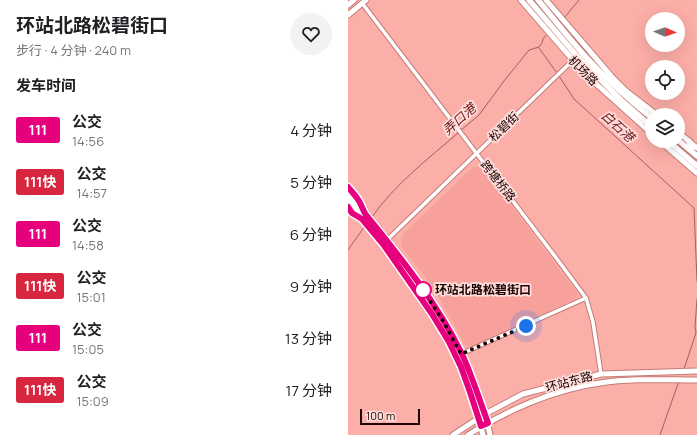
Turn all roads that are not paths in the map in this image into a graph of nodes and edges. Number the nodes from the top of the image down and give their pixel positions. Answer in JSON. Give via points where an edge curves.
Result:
{"nodes":[{"id":1,"x":354,"y":0,"type":"edge"},
{"id":2,"x":521,"y":0,"type":"edge"},
{"id":3,"x":529,"y":0,"type":"edge"},
{"id":4,"x":538,"y":0,"type":"edge"},
{"id":5,"x":546,"y":0,"type":"edge"},
{"id":6,"x":364,"y":2,"type":"edge"},
{"id":7,"x":348,"y":5,"type":"edge"},
{"id":8,"x":348,"y":15,"type":"edge"},
{"id":9,"x":553,"y":18,"type":"junction"},
{"id":10,"x":563,"y":35,"type":"junction"},
{"id":11,"x":579,"y":44,"type":"junction"},
{"id":12,"x":572,"y":61,"type":"junction"},
{"id":13,"x":648,"y":108,"type":"edge"},
{"id":14,"x":645,"y":113,"type":"edge"},
{"id":15,"x":645,"y":121,"type":"edge"},
{"id":16,"x":645,"y":128,"type":"edge"},
{"id":17,"x":685,"y":138,"type":"edge"},
{"id":18,"x":689,"y":141,"type":"joint"},
{"id":19,"x":685,"y":144,"type":"edge"},
{"id":20,"x":668,"y":148,"type":"edge"},
{"id":21,"x":676,"y":148,"type":"edge"},
{"id":22,"x":695,"y":150,"type":"edge"},
{"id":23,"x":476,"y":154,"type":"junction"},
{"id":24,"x":697,"y":156,"type":"edge"},
{"id":25,"x":697,"y":166,"type":"edge"},
{"id":26,"x":697,"y":173,"type":"edge"},
{"id":27,"x":348,"y":187,"type":"edge"},
{"id":28,"x":348,"y":194,"type":"edge"},
{"id":29,"x":348,"y":201,"type":"edge"},
{"id":30,"x":348,"y":207,"type":"edge"},
{"id":31,"x":365,"y":213,"type":"junction"},
{"id":32,"x":362,"y":219,"type":"junction"},
{"id":33,"x":385,"y":242,"type":"junction"},
{"id":34,"x":586,"y":298,"type":"junction"},
{"id":35,"x":461,"y":354,"type":"junction"},
{"id":36,"x":695,"y":371,"type":"edge"},
{"id":37,"x":601,"y":374,"type":"junction"},
{"id":38,"x":697,"y":380,"type":"edge"},
{"id":39,"x":485,"y":414,"type":"junction"},
{"id":40,"x":478,"y":419,"type":"junction"},
{"id":41,"x":488,"y":423,"type":"junction"},
{"id":42,"x":481,"y":426,"type":"junction"},
{"id":43,"x":453,"y":435,"type":"edge"},
{"id":44,"x":468,"y":435,"type":"edge"},
{"id":45,"x":483,"y":435,"type":"edge"},
{"id":46,"x":490,"y":435,"type":"edge"}],
"edges":[{"from":1,"to":7,"type":"main road"},
{"from":2,"to":10,"type":"main road","name":"机场路","via":[[544,28]]},
{"from":3,"to":9,"type":"main road","name":"机场路"},
{"from":4,"to":9,"type":"main road","name":"机场路"},
{"from":5,"to":9,"type":"main road","name":"机场路"},
{"from":6,"to":8,"type":"main road"},
{"from":6,"to":23,"type":"street","name":"跨塘桥路"},
{"from":9,"to":10,"type":"main road","name":"机场路"},
{"from":10,"to":11,"type":"main road","name":"机场路"},
{"from":10,"to":12,"type":"main road","name":"机场路"},
{"from":10,"to":15,"type":"main road","name":"机场路","via":[[576,55],[597,77]]},
{"from":11,"to":13,"type":"main road","name":"机场路"},
{"from":11,"to":14,"type":"main road","name":"机场路","via":[[604,76]]},
{"from":12,"to":16,"type":"main road","name":"机场路"},
{"from":12,"to":23,"type":"street","name":"松碧街"},
{"from":17,"to":18,"type":"main road"},
{"from":18,"to":22,"type":"main road"},
{"from":19,"to":22,"type":"main road"},
{"from":20,"to":26,"type":"main road"},
{"from":21,"to":25,"type":"main road"},
{"from":22,"to":24,"type":"main road"},
{"from":23,"to":33,"type":"street","name":"松碧街"},
{"from":23,"to":34,"type":"street","name":"跨塘桥路"},
{"from":27,"to":31,"type":"street"},
{"from":28,"to":31,"type":"main road"},
{"from":29,"to":32,"type":"main road"},
{"from":30,"to":32,"type":"street"},
{"from":31,"to":33,"type":"main road","via":[[380,231]]},
{"from":32,"to":33,"type":"main road","via":[[376,236]]},
{"from":33,"to":35,"type":"main road","via":[[429,298]]},
{"from":33,"to":40,"type":"main road","via":[[449,342],[461,367]]},
{"from":34,"to":35,"type":"street"},
{"from":34,"to":37,"type":"street","name":"跨塘桥路","via":[[593,322]]},
{"from":35,"to":39,"type":"main road"},
{"from":36,"to":37,"type":"main road","name":"环站东路"},
{"from":37,"to":39,"type":"main road","name":"环站东路","via":[[523,394]]},
{"from":38,"to":41,"type":"main road","name":"环站东路","via":[[599,383],[549,396]]},
{"from":39,"to":40,"type":"main road","name":"环站东路"},
{"from":39,"to":41,"type":"main road"},
{"from":40,"to":42,"type":"main road"},
{"from":40,"to":43,"type":"main road","name":"环站东路"},
{"from":41,"to":42,"type":"main road","name":"环站东路"},
{"from":41,"to":46,"type":"main road"},
{"from":42,"to":44,"type":"main road","name":"环站东路"},
{"from":42,"to":45,"type":"main road"}]}
